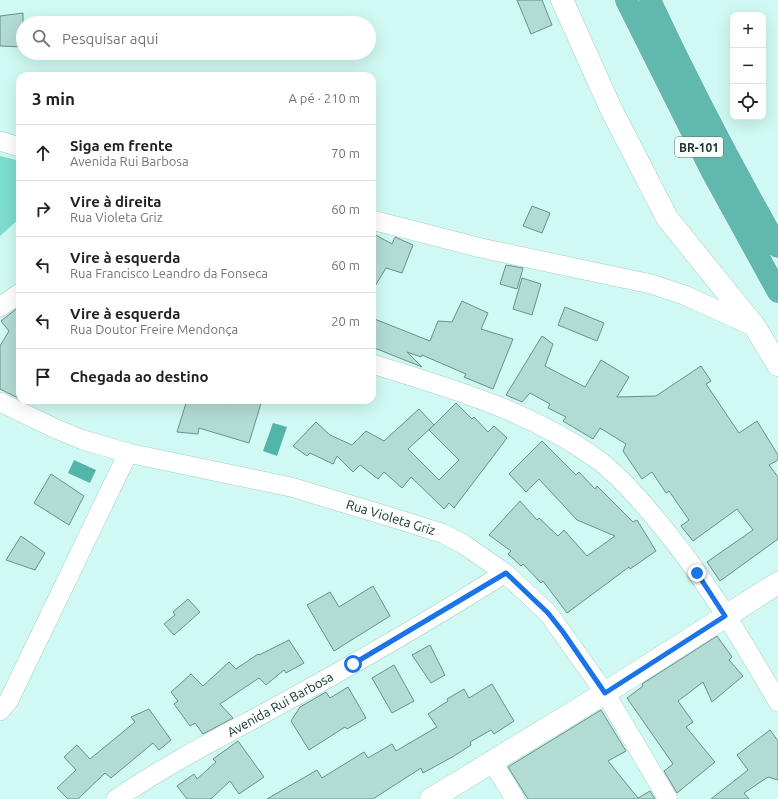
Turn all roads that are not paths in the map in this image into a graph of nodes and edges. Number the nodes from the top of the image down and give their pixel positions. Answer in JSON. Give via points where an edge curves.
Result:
{"nodes":[{"id":1,"x":562,"y":0,"type":"edge"},
{"id":2,"x":626,"y":0,"type":"edge"},
{"id":3,"x":650,"y":0,"type":"edge"},
{"id":4,"x":0,"y":141,"type":"edge"},
{"id":5,"x":16,"y":146,"type":"edge"},
{"id":6,"x":376,"y":221,"type":"edge"},
{"id":7,"x":778,"y":246,"type":"edge"},
{"id":8,"x":778,"y":292,"type":"edge"},
{"id":9,"x":16,"y":296,"type":"edge"},
{"id":10,"x":0,"y":307,"type":"edge"},
{"id":11,"x":755,"y":327,"type":"junction"},
{"id":12,"x":376,"y":365,"type":"edge"},
{"id":13,"x":778,"y":365,"type":"edge"},
{"id":14,"x":0,"y":402,"type":"edge"},
{"id":15,"x":128,"y":453,"type":"junction"},
{"id":16,"x":506,"y":573,"type":"junction"},
{"id":17,"x":778,"y":583,"type":"edge"},
{"id":18,"x":725,"y":616,"type":"junction"},
{"id":19,"x":605,"y":693,"type":"junction"},
{"id":20,"x":778,"y":702,"type":"edge"},
{"id":21,"x":0,"y":711,"type":"edge"},
{"id":22,"x":492,"y":761,"type":"junction"},
{"id":23,"x":116,"y":799,"type":"edge"},
{"id":24,"x":430,"y":799,"type":"edge"},
{"id":25,"x":515,"y":799,"type":"edge"},
{"id":26,"x":668,"y":799,"type":"edge"}],
"edges":[{"from":1,"to":11,"type":"main road","via":[[611,109],[667,218]]},
{"from":2,"to":8,"type":"highway","number":"BR-101","via":[[713,174]]},
{"from":3,"to":7,"type":"highway","number":"BR-101","via":[[686,78]]},
{"from":4,"to":5,"type":"street"},
{"from":6,"to":11,"type":"street","via":[[489,250],[651,284],[684,295]]},
{"from":9,"to":10,"type":"street"},
{"from":11,"to":13,"type":"main road"},
{"from":12,"to":18,"type":"street","via":[[514,412],[569,440],[598,459],[627,484],[665,529]]},
{"from":14,"to":15,"type":"street","name":"Rua Violeta Griz","via":[[68,434]]},
{"from":15,"to":16,"type":"street","name":"Rua Violeta Griz","via":[[291,488],[407,522],[444,534]]},
{"from":15,"to":21,"type":"street","via":[[9,700]]},
{"from":16,"to":19,"type":"street","name":"Rua Violeta Griz","via":[[548,613]]},
{"from":16,"to":23,"type":"street","name":"Avenida Rui Barbosa","via":[[353,664],[178,760]]},
{"from":17,"to":18,"type":"main road"},
{"from":18,"to":19,"type":"main road"},
{"from":18,"to":20,"type":"street"},
{"from":19,"to":22,"type":"main road"},
{"from":19,"to":26,"type":"street","name":"Rua Violeta Griz"},
{"from":22,"to":24,"type":"main road"},
{"from":22,"to":25,"type":"street"}]}
